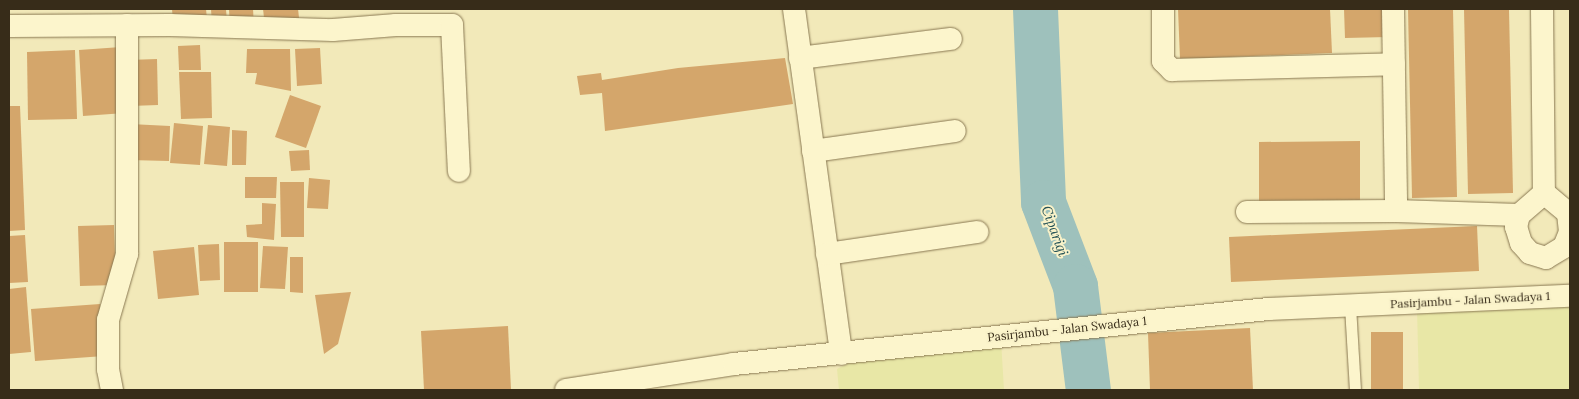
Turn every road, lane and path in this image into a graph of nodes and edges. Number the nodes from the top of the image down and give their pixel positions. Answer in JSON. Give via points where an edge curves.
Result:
{"nodes":[{"id":1,"x":794,"y":9,"type":"edge"},
{"id":2,"x":1163,"y":9,"type":"edge"},
{"id":3,"x":1393,"y":9,"type":"edge"},
{"id":4,"x":1542,"y":9,"type":"edge"},
{"id":5,"x":128,"y":25,"type":"junction"},
{"id":6,"x":9,"y":26,"type":"edge"},
{"id":7,"x":951,"y":39,"type":"dead end"},
{"id":8,"x":800,"y":58,"type":"junction"},
{"id":9,"x":1394,"y":64,"type":"junction"},
{"id":10,"x":955,"y":132,"type":"dead end"},
{"id":11,"x":813,"y":151,"type":"junction"},
{"id":12,"x":459,"y":171,"type":"dead end"},
{"id":13,"x":1544,"y":193,"type":"junction"},
{"id":14,"x":1396,"y":210,"type":"junction"},
{"id":15,"x":1247,"y":212,"type":"dead end"},
{"id":16,"x":1519,"y":215,"type":"junction"},
{"id":17,"x":977,"y":232,"type":"dead end"},
{"id":18,"x":827,"y":254,"type":"junction"},
{"id":19,"x":1570,"y":296,"type":"edge"},
{"id":20,"x":1350,"y":306,"type":"junction"},
{"id":21,"x":841,"y":354,"type":"junction"},
{"id":22,"x":601,"y":387,"type":"edge"},
{"id":23,"x":112,"y":390,"type":"edge"},
{"id":24,"x":566,"y":390,"type":"edge"},
{"id":25,"x":1354,"y":390,"type":"edge"}],
"edges":[{"from":1,"to":8,"type":"street"},
{"from":2,"to":9,"type":"street","via":[[1163,61],[1172,70]]},
{"from":3,"to":9,"type":"street"},
{"from":4,"to":13,"type":"street"},
{"from":5,"to":6,"type":"street"},
{"from":5,"to":12,"type":"street","via":[[332,30],[452,25]]},
{"from":5,"to":23,"type":"street","via":[[127,254],[108,320],[108,369]]},
{"from":7,"to":8,"type":"street"},
{"from":8,"to":11,"type":"street"},
{"from":9,"to":14,"type":"street"},
{"from":10,"to":11,"type":"street"},
{"from":11,"to":18,"type":"street"},
{"from":13,"to":16,"type":"street"},
{"from":13,"to":16,"type":"street","via":[[1568,213],[1570,232],[1564,247],[1546,258],[1530,252],[1518,235]]},
{"from":14,"to":15,"type":"street"},
{"from":14,"to":16,"type":"street"},
{"from":17,"to":18,"type":"street"},
{"from":18,"to":21,"type":"street"},
{"from":19,"to":20,"type":"street","name":"Pasirjambu - Jalan Swadaya 1"},
{"from":20,"to":21,"type":"street","name":"Pasirjambu - Jalan Swadaya 1","via":[[1268,309]]},
{"from":20,"to":25,"type":"lane"},
{"from":21,"to":22,"type":"street","name":"Pasirjambu - Jalan Swadaya 1","via":[[734,364]]},
{"from":22,"to":24,"type":"street","name":"Pasirjambu - Jalan Swadaya 1"}]}
